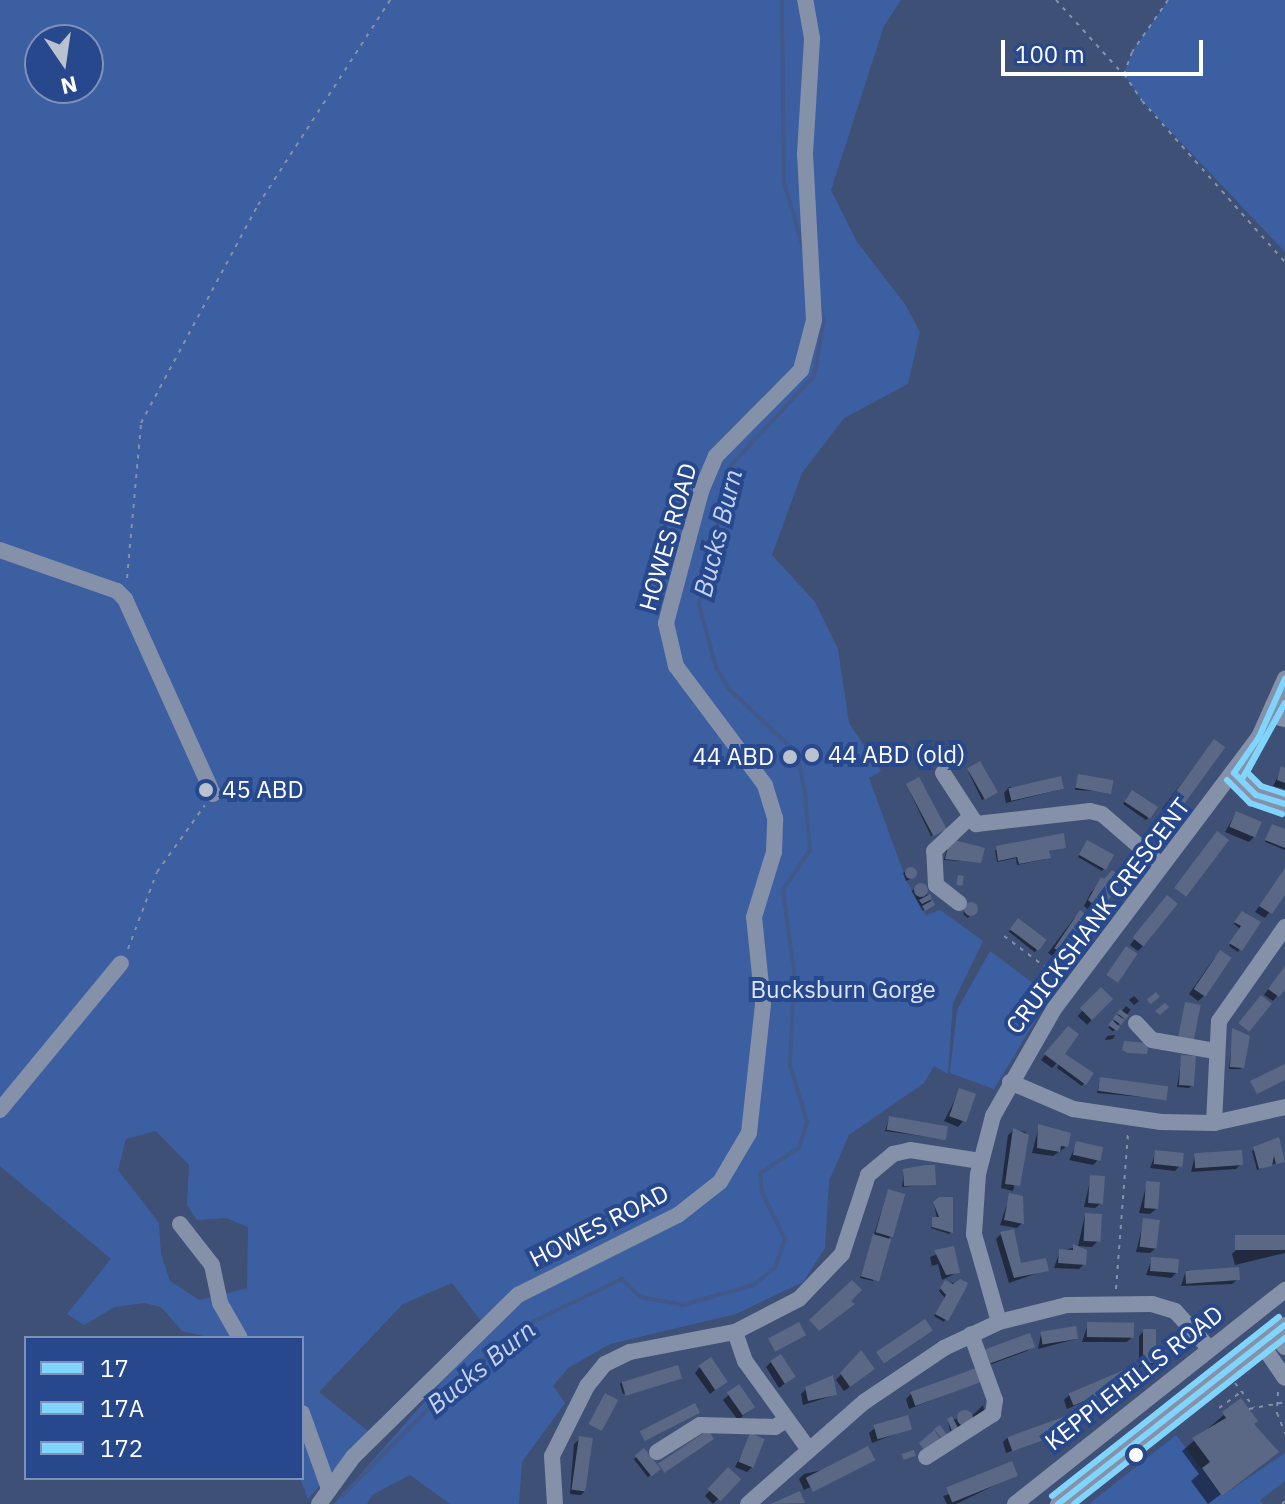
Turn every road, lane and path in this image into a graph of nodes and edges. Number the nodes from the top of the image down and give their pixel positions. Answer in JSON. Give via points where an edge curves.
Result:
{"nodes":[{"id":1,"x":390,"y":0,"type":"edge"},
{"id":2,"x":805,"y":0,"type":"edge"},
{"id":3,"x":1056,"y":0,"type":"edge"},
{"id":4,"x":1168,"y":0,"type":"edge"},
{"id":5,"x":1124,"y":74,"type":"junction"},
{"id":6,"x":1285,"y":262,"type":"edge"},
{"id":7,"x":0,"y":550,"type":"edge"},
{"id":8,"x":125,"y":599,"type":"junction"},
{"id":9,"x":1285,"y":679,"type":"edge"},
{"id":10,"x":1277,"y":717,"type":"edge"},
{"id":11,"x":943,"y":773,"type":"dead end"},
{"id":12,"x":1234,"y":773,"type":"junction"},
{"id":13,"x":213,"y":794,"type":"joint"},
{"id":14,"x":1285,"y":804,"type":"edge"},
{"id":15,"x":968,"y":819,"type":"junction"},
{"id":16,"x":1162,"y":866,"type":"junction"},
{"id":17,"x":959,"y":903,"type":"dead end"},
{"id":18,"x":1285,"y":927,"type":"edge"},
{"id":19,"x":1004,"y":936,"type":"dead end"},
{"id":20,"x":121,"y":963,"type":"joint"},
{"id":21,"x":1071,"y":987,"type":"junction"},
{"id":22,"x":1136,"y":1023,"type":"dead end"},
{"id":23,"x":1215,"y":1051,"type":"junction"},
{"id":24,"x":1010,"y":1082,"type":"junction"},
{"id":25,"x":1285,"y":1107,"type":"edge"},
{"id":26,"x":0,"y":1110,"type":"edge"},
{"id":27,"x":1129,"y":1118,"type":"junction"},
{"id":28,"x":1214,"y":1123,"type":"junction"},
{"id":29,"x":980,"y":1161,"type":"junction"},
{"id":30,"x":180,"y":1224,"type":"dead end"},
{"id":31,"x":1285,"y":1290,"type":"edge"},
{"id":32,"x":1115,"y":1302,"type":"junction"},
{"id":33,"x":999,"y":1322,"type":"junction"},
{"id":34,"x":735,"y":1332,"type":"junction"},
{"id":35,"x":971,"y":1334,"type":"junction"},
{"id":36,"x":239,"y":1336,"type":"edge"},
{"id":37,"x":1276,"y":1337,"type":"edge"},
{"id":38,"x":1209,"y":1348,"type":"junction"},
{"id":39,"x":1225,"y":1370,"type":"junction"},
{"id":40,"x":1282,"y":1383,"type":"edge"},
{"id":41,"x":1242,"y":1391,"type":"junction"},
{"id":42,"x":1285,"y":1402,"type":"edge"},
{"id":43,"x":1278,"y":1403,"type":"junction"},
{"id":44,"x":1254,"y":1407,"type":"junction"},
{"id":45,"x":1219,"y":1408,"type":"dead end"},
{"id":46,"x":1249,"y":1409,"type":"dead end"},
{"id":47,"x":304,"y":1419,"type":"edge"},
{"id":48,"x":786,"y":1420,"type":"junction"},
{"id":49,"x":1285,"y":1433,"type":"edge"},
{"id":50,"x":807,"y":1447,"type":"junction"},
{"id":51,"x":657,"y":1452,"type":"dead end"},
{"id":52,"x":926,"y":1457,"type":"dead end"},
{"id":53,"x":329,"y":1489,"type":"junction"},
{"id":54,"x":1064,"y":1502,"type":"edge"},
{"id":55,"x":319,"y":1504,"type":"edge"},
{"id":56,"x":555,"y":1504,"type":"edge"},
{"id":57,"x":748,"y":1504,"type":"edge"},
{"id":58,"x":1015,"y":1504,"type":"edge"}],
"edges":[{"from":1,"to":8,"type":"path","via":[[258,205],[141,423]]},
{"from":2,"to":53,"type":"street","name":"HOWES ROAD","via":[[812,38],[805,154],[814,320],[801,370],[716,456],[701,491],[666,623],[676,666],[765,785],[775,818],[774,852],[754,917],[763,1005],[749,1133],[720,1182],[678,1215],[545,1277],[493,1318],[353,1457]]},
{"from":3,"to":5,"type":"path"},
{"from":4,"to":5,"type":"path","via":[[1132,52]]},
{"from":5,"to":6,"type":"path"},
{"from":7,"to":8,"type":"street","via":[[117,591]]},
{"from":8,"to":13,"type":"street"},
{"from":9,"to":10,"type":"street","name":"CRUICKSHANK CRESCENT"},
{"from":10,"to":12,"type":"street","name":"CRUICKSHANK CRESCENT"},
{"from":11,"to":15,"type":"street"},
{"from":12,"to":14,"type":"street","via":[[1256,795]]},
{"from":12,"to":16,"type":"street","name":"CRUICKSHANK CRESCENT"},
{"from":13,"to":20,"type":"path","via":[[157,872]]},
{"from":15,"to":16,"type":"street","via":[[992,824],[1090,811],[1102,814]]},
{"from":15,"to":17,"type":"street","via":[[934,851],[936,885]]},
{"from":16,"to":21,"type":"street","name":"CRUICKSHANK CRESCENT"},
{"from":18,"to":23,"type":"street","via":[[1227,1005]]},
{"from":19,"to":21,"type":"path"},
{"from":20,"to":26,"type":"street"},
{"from":21,"to":24,"type":"street","name":"CRUICKSHANK CRESCENT"},
{"from":22,"to":23,"type":"street","via":[[1152,1040]]},
{"from":23,"to":28,"type":"street"},
{"from":24,"to":27,"type":"street","via":[[1073,1109]]},
{"from":24,"to":29,"type":"street","name":"CRUICKSHANK CRESCENT"},
{"from":25,"to":28,"type":"street"},
{"from":27,"to":28,"type":"street"},
{"from":27,"to":32,"type":"path"},
{"from":29,"to":33,"type":"street","name":"CRUICKSHANK CRESCENT","via":[[974,1234]]},
{"from":29,"to":34,"type":"street","via":[[910,1150],[879,1161],[862,1189],[855,1228],[823,1279],[799,1299]]},
{"from":30,"to":36,"type":"street","via":[[212,1265],[220,1303]]},
{"from":31,"to":38,"type":"street","name":"KEPPLEHILLS ROAD"},
{"from":32,"to":33,"type":"street","via":[[1067,1305]]},
{"from":32,"to":38,"type":"street","via":[[1175,1311]]},
{"from":33,"to":35,"type":"street"},
{"from":34,"to":48,"type":"street","via":[[745,1361]]},
{"from":34,"to":56,"type":"street","via":[[630,1352],[605,1364],[587,1386],[552,1456]]},
{"from":35,"to":50,"type":"street","via":[[864,1402]]},
{"from":35,"to":52,"type":"street","via":[[995,1400],[993,1414]]},
{"from":37,"to":39,"type":"street","name":"KEPPLEHILLS ROAD"},
{"from":37,"to":40,"type":"street"},
{"from":38,"to":58,"type":"street","name":"KEPPLEHILLS ROAD"},
{"from":39,"to":41,"type":"path"},
{"from":39,"to":54,"type":"street","name":"KEPPLEHILLS ROAD"},
{"from":40,"to":43,"type":"path"},
{"from":41,"to":44,"type":"path"},
{"from":41,"to":45,"type":"path"},
{"from":42,"to":43,"type":"path"},
{"from":43,"to":44,"type":"path"},
{"from":43,"to":49,"type":"path"},
{"from":44,"to":46,"type":"path"},
{"from":47,"to":53,"type":"street"},
{"from":48,"to":50,"type":"street"},
{"from":48,"to":51,"type":"street","via":[[775,1427],[700,1425]]},
{"from":50,"to":57,"type":"street"},
{"from":53,"to":55,"type":"street","name":"HOWES ROAD"}]}
